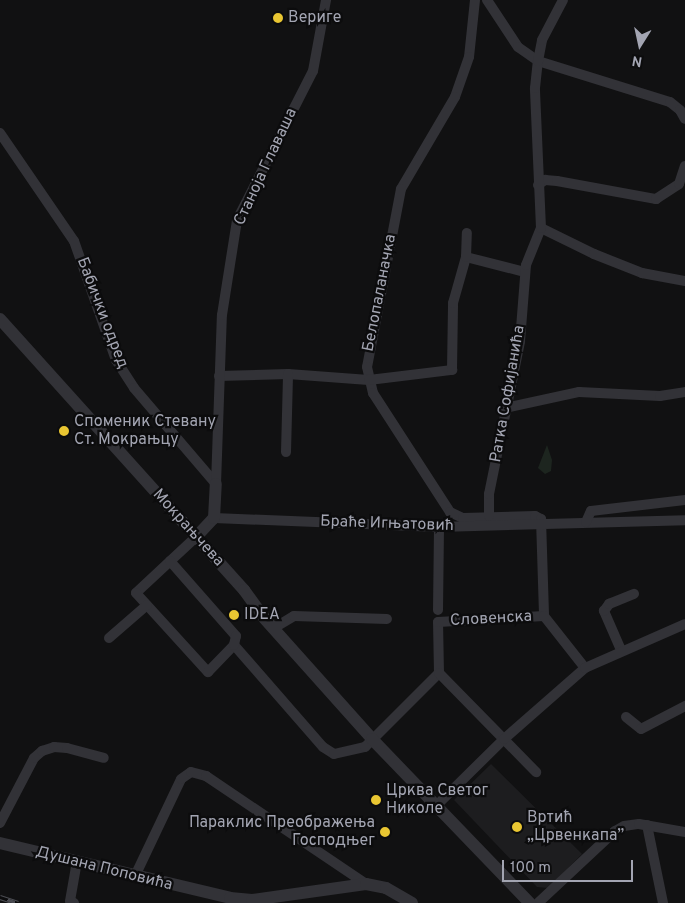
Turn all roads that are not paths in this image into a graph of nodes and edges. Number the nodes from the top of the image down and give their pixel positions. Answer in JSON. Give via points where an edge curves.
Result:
{"nodes":[{"id":1,"x":326,"y":0,"type":"edge"},
{"id":2,"x":475,"y":0,"type":"edge"},
{"id":3,"x":487,"y":0,"type":"edge"},
{"id":4,"x":563,"y":0,"type":"edge"},
{"id":5,"x":538,"y":61,"type":"junction"},
{"id":6,"x":685,"y":119,"type":"edge"},
{"id":7,"x":0,"y":133,"type":"edge"},
{"id":8,"x":685,"y":166,"type":"edge"},
{"id":9,"x":538,"y":185,"type":"junction"},
{"id":10,"x":540,"y":228,"type":"junction"},
{"id":11,"x":467,"y":233,"type":"dead end"},
{"id":12,"x":466,"y":257,"type":"junction"},
{"id":13,"x":525,"y":272,"type":"junction"},
{"id":14,"x":685,"y":280,"type":"edge"},
{"id":15,"x":0,"y":319,"type":"edge"},
{"id":16,"x":288,"y":374,"type":"junction"},
{"id":17,"x":219,"y":376,"type":"junction"},
{"id":18,"x":369,"y":380,"type":"junction"},
{"id":19,"x":685,"y":392,"type":"edge"},
{"id":20,"x":505,"y":408,"type":"junction"},
{"id":21,"x":286,"y":452,"type":"dead end"},
{"id":22,"x":216,"y":484,"type":"junction"},
{"id":23,"x":685,"y":500,"type":"edge"},
{"id":24,"x":489,"y":516,"type":"junction"},
{"id":25,"x":214,"y":518,"type":"junction"},
{"id":26,"x":685,"y":520,"type":"edge"},
{"id":27,"x":586,"y":522,"type":"junction"},
{"id":28,"x":544,"y":524,"type":"junction"},
{"id":29,"x":439,"y":527,"type":"junction"},
{"id":30,"x":196,"y":537,"type":"junction"},
{"id":31,"x":170,"y":562,"type":"junction"},
{"id":32,"x":634,"y":594,"type":"dead end"},
{"id":33,"x":147,"y":605,"type":"junction"},
{"id":34,"x":438,"y":610,"type":"dead end"},
{"id":35,"x":544,"y":616,"type":"junction"},
{"id":36,"x":387,"y":619,"type":"dead end"},
{"id":37,"x":685,"y":624,"type":"edge"},
{"id":38,"x":274,"y":628,"type":"junction"},
{"id":39,"x":109,"y":638,"type":"dead end"},
{"id":40,"x":234,"y":645,"type":"junction"},
{"id":41,"x":620,"y":650,"type":"junction"},
{"id":42,"x":584,"y":668,"type":"junction"},
{"id":43,"x":438,"y":673,"type":"junction"},
{"id":44,"x":685,"y":706,"type":"edge"},
{"id":45,"x":626,"y":717,"type":"dead end"},
{"id":46,"x":372,"y":739,"type":"junction"},
{"id":47,"x":504,"y":739,"type":"junction"},
{"id":48,"x":104,"y":758,"type":"dead end"},
{"id":49,"x":536,"y":772,"type":"dead end"},
{"id":50,"x":437,"y":806,"type":"junction"},
{"id":51,"x":0,"y":823,"type":"edge"},
{"id":52,"x":647,"y":825,"type":"junction"},
{"id":53,"x":685,"y":832,"type":"edge"},
{"id":54,"x":0,"y":843,"type":"edge"},
{"id":55,"x":77,"y":862,"type":"junction"},
{"id":56,"x":134,"y":876,"type":"junction"},
{"id":57,"x":366,"y":884,"type":"junction"},
{"id":58,"x":74,"y":903,"type":"edge"},
{"id":59,"x":412,"y":903,"type":"edge"},
{"id":60,"x":530,"y":903,"type":"edge"},
{"id":61,"x":538,"y":903,"type":"edge"},
{"id":62,"x":663,"y":903,"type":"edge"}],
"edges":[{"from":1,"to":17,"type":"street","name":"Станоја Главаша","via":[[313,71],[237,220],[222,315]]},
{"from":2,"to":18,"type":"street","name":"Белопаланачка","via":[[470,57],[455,97],[401,189],[367,356]]},
{"from":3,"to":5,"type":"street","via":[[518,47]]},
{"from":4,"to":5,"type":"street","name":"Ратка Софијанића","via":[[542,40]]},
{"from":5,"to":6,"type":"street","via":[[670,102]]},
{"from":5,"to":9,"type":"street","name":"Ратка Софијанића"},
{"from":7,"to":22,"type":"street","name":"Бабички одред","via":[[74,241],[116,360],[134,388]]},
{"from":8,"to":9,"type":"street","via":[[679,184],[656,199],[557,181],[545,180]]},
{"from":9,"to":10,"type":"street","name":"Ратка Софијанића"},
{"from":10,"to":13,"type":"street","name":"Ратка Софијанића"},
{"from":10,"to":14,"type":"street","via":[[633,269]]},
{"from":11,"to":12,"type":"street"},
{"from":12,"to":13,"type":"street"},
{"from":12,"to":18,"type":"street","via":[[453,303],[452,370]]},
{"from":13,"to":20,"type":"street","name":"Ратка Софијанића","via":[[520,341]]},
{"from":15,"to":30,"type":"street","name":"Мокрањчева"},
{"from":16,"to":17,"type":"street"},
{"from":16,"to":18,"type":"street"},
{"from":16,"to":21,"type":"street"},
{"from":17,"to":22,"type":"street","name":"Станоја Главаша"},
{"from":18,"to":24,"type":"street","name":"Белопаланачка","via":[[381,407],[450,512],[463,518]]},
{"from":19,"to":20,"type":"street","via":[[660,396],[579,392]]},
{"from":20,"to":24,"type":"street","name":"Ратка Софијанића","via":[[489,494]]},
{"from":22,"to":25,"type":"street","name":"Станоја Главаша"},
{"from":23,"to":27,"type":"street","via":[[591,511]]},
{"from":24,"to":28,"type":"street","name":"Белопаланачка","via":[[535,516]]},
{"from":25,"to":29,"type":"street","name":"Браће Игњатовић"},
{"from":25,"to":30,"type":"street"},
{"from":26,"to":27,"type":"street","name":"Браће Игњатовић"},
{"from":27,"to":28,"type":"street","name":"Браће Игњатовић"},
{"from":28,"to":29,"type":"street","name":"Браће Игњатовић"},
{"from":28,"to":35,"type":"street","name":"Словенска"},
{"from":29,"to":34,"type":"street"},
{"from":30,"to":31,"type":"street"},
{"from":30,"to":38,"type":"street","name":"Мокрањчева"},
{"from":31,"to":33,"type":"street","via":[[136,593]]},
{"from":31,"to":40,"type":"street","via":[[236,636]]},
{"from":32,"to":41,"type":"street","via":[[609,604],[604,611]]},
{"from":33,"to":39,"type":"street"},
{"from":33,"to":40,"type":"street","via":[[208,672]]},
{"from":35,"to":42,"type":"street","name":"Словенска"},
{"from":35,"to":43,"type":"street","name":"Словенска","via":[[438,622]]},
{"from":36,"to":38,"type":"street","via":[[294,616]]},
{"from":37,"to":41,"type":"street"},
{"from":38,"to":46,"type":"street","name":"Мокрањчева"},
{"from":40,"to":46,"type":"street","via":[[323,747],[334,754],[365,746]]},
{"from":41,"to":42,"type":"street"},
{"from":42,"to":47,"type":"street"},
{"from":43,"to":46,"type":"street"},
{"from":43,"to":47,"type":"street"},
{"from":44,"to":45,"type":"street","via":[[655,718],[641,729]]},
{"from":46,"to":50,"type":"street","name":"Мокрањчева"},
{"from":47,"to":49,"type":"street"},
{"from":47,"to":50,"type":"street"},
{"from":48,"to":51,"type":"street","via":[[67,748],[42,751],[34,758]]},
{"from":50,"to":60,"type":"street","name":"Мокрањчева"},
{"from":52,"to":53,"type":"street"},
{"from":52,"to":61,"type":"street","via":[[631,824],[615,831]]},
{"from":52,"to":62,"type":"street"},
{"from":54,"to":55,"type":"street","name":"Душана Поповића"},
{"from":55,"to":56,"type":"street","name":"Душана Поповића"},
{"from":55,"to":58,"type":"street","via":[[70,901]]},
{"from":56,"to":57,"type":"street","name":"Душана Поповића","via":[[240,899]]},
{"from":56,"to":57,"type":"street","via":[[181,779],[191,772],[206,776]]},
{"from":57,"to":59,"type":"street","name":"Душана Поповића","via":[[386,888]]}]}
